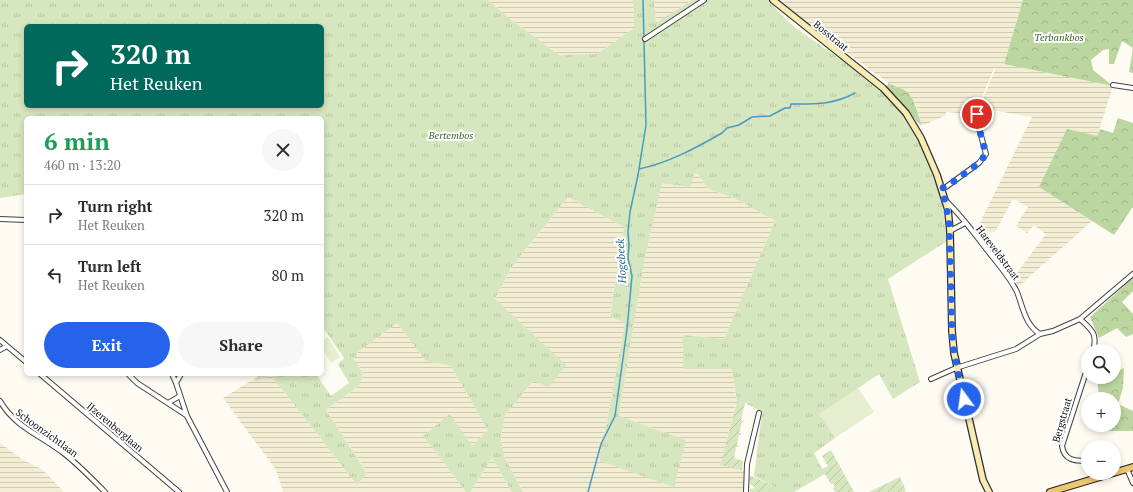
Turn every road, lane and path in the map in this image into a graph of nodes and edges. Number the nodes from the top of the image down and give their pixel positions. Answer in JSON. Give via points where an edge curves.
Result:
{"nodes":[{"id":1,"x":704,"y":0,"type":"edge"},
{"id":2,"x":772,"y":0,"type":"edge"},
{"id":3,"x":645,"y":39,"type":"dead end"},
{"id":4,"x":1113,"y":85,"type":"dead end"},
{"id":5,"x":1133,"y":88,"type":"edge"},
{"id":6,"x":978,"y":108,"type":"dead end"},
{"id":7,"x":942,"y":188,"type":"junction"},
{"id":8,"x":945,"y":200,"type":"junction"},
{"id":9,"x":0,"y":219,"type":"edge"},
{"id":10,"x":24,"y":220,"type":"edge"},
{"id":11,"x":966,"y":223,"type":"junction"},
{"id":12,"x":950,"y":232,"type":"junction"},
{"id":13,"x":1133,"y":274,"type":"edge"},
{"id":14,"x":1080,"y":319,"type":"junction"},
{"id":15,"x":1040,"y":334,"type":"junction"},
{"id":16,"x":0,"y":340,"type":"edge"},
{"id":17,"x":1095,"y":344,"type":"edge"},
{"id":18,"x":7,"y":346,"type":"junction"},
{"id":19,"x":0,"y":350,"type":"edge"},
{"id":20,"x":24,"y":360,"type":"edge"},
{"id":21,"x":956,"y":368,"type":"junction"},
{"id":22,"x":42,"y":376,"type":"edge"},
{"id":23,"x":130,"y":376,"type":"edge"},
{"id":24,"x":173,"y":376,"type":"edge"},
{"id":25,"x":180,"y":376,"type":"edge"},
{"id":26,"x":931,"y":379,"type":"dead end"},
{"id":27,"x":176,"y":383,"type":"junction"},
{"id":28,"x":1082,"y":384,"type":"edge"},
{"id":29,"x":180,"y":396,"type":"junction"},
{"id":30,"x":0,"y":401,"type":"edge"},
{"id":31,"x":168,"y":403,"type":"junction"},
{"id":32,"x":759,"y":413,"type":"dead end"},
{"id":33,"x":187,"y":416,"type":"junction"},
{"id":34,"x":1081,"y":461,"type":"edge"},
{"id":35,"x":1130,"y":468,"type":"edge"},
{"id":36,"x":983,"y":480,"type":"junction"},
{"id":37,"x":1084,"y":480,"type":"edge"},
{"id":38,"x":1133,"y":483,"type":"edge"},
{"id":39,"x":105,"y":492,"type":"edge"},
{"id":40,"x":179,"y":492,"type":"edge"},
{"id":41,"x":227,"y":492,"type":"edge"},
{"id":42,"x":746,"y":492,"type":"edge"},
{"id":43,"x":984,"y":492,"type":"edge"},
{"id":44,"x":989,"y":492,"type":"edge"},
{"id":45,"x":1050,"y":492,"type":"edge"}],
"edges":[{"from":1,"to":3,"type":"street"},
{"from":2,"to":7,"type":"street","name":"Bosstraat","via":[[897,102],[921,138]]},
{"from":4,"to":5,"type":"street"},
{"from":6,"to":7,"type":"street","via":[[976,117],[986,154],[979,163]]},
{"from":7,"to":8,"type":"street","name":"Bosstraat"},
{"from":8,"to":11,"type":"street","name":"Hareveldstraat"},
{"from":8,"to":12,"type":"street","name":"Bosstraat"},
{"from":9,"to":10,"type":"street"},
{"from":11,"to":12,"type":"street","name":"Hareveldstraat"},
{"from":11,"to":15,"type":"street","name":"Hareveldstraat","via":[[1009,278],[1029,323]]},
{"from":12,"to":21,"type":"street","name":"Bosstraat","via":[[952,332]]},
{"from":13,"to":14,"type":"street"},
{"from":14,"to":15,"type":"street","via":[[1053,332]]},
{"from":14,"to":17,"type":"street","via":[[1094,334]]},
{"from":15,"to":21,"type":"street","via":[[1016,349]]},
{"from":16,"to":18,"type":"street"},
{"from":18,"to":19,"type":"street"},
{"from":18,"to":20,"type":"street"},
{"from":21,"to":26,"type":"street"},
{"from":21,"to":36,"type":"street","name":"Bosstraat"},
{"from":22,"to":40,"type":"street","name":"IJzerenberglaan"},
{"from":23,"to":31,"type":"street"},
{"from":24,"to":27,"type":"street"},
{"from":25,"to":27,"type":"street"},
{"from":27,"to":29,"type":"street"},
{"from":28,"to":34,"type":"street","name":"Bergstraat","via":[[1062,446],[1063,452],[1070,459]]},
{"from":29,"to":31,"type":"street"},
{"from":29,"to":33,"type":"street"},
{"from":30,"to":39,"type":"street","name":"Schoonzichtlaan","via":[[9,415],[65,454]]},
{"from":31,"to":33,"type":"street"},
{"from":32,"to":42,"type":"street","via":[[747,464]]},
{"from":33,"to":41,"type":"street"},
{"from":35,"to":38,"type":"street"},
{"from":36,"to":43,"type":"street"},
{"from":36,"to":44,"type":"street"},
{"from":37,"to":45,"type":"main road"}]}
